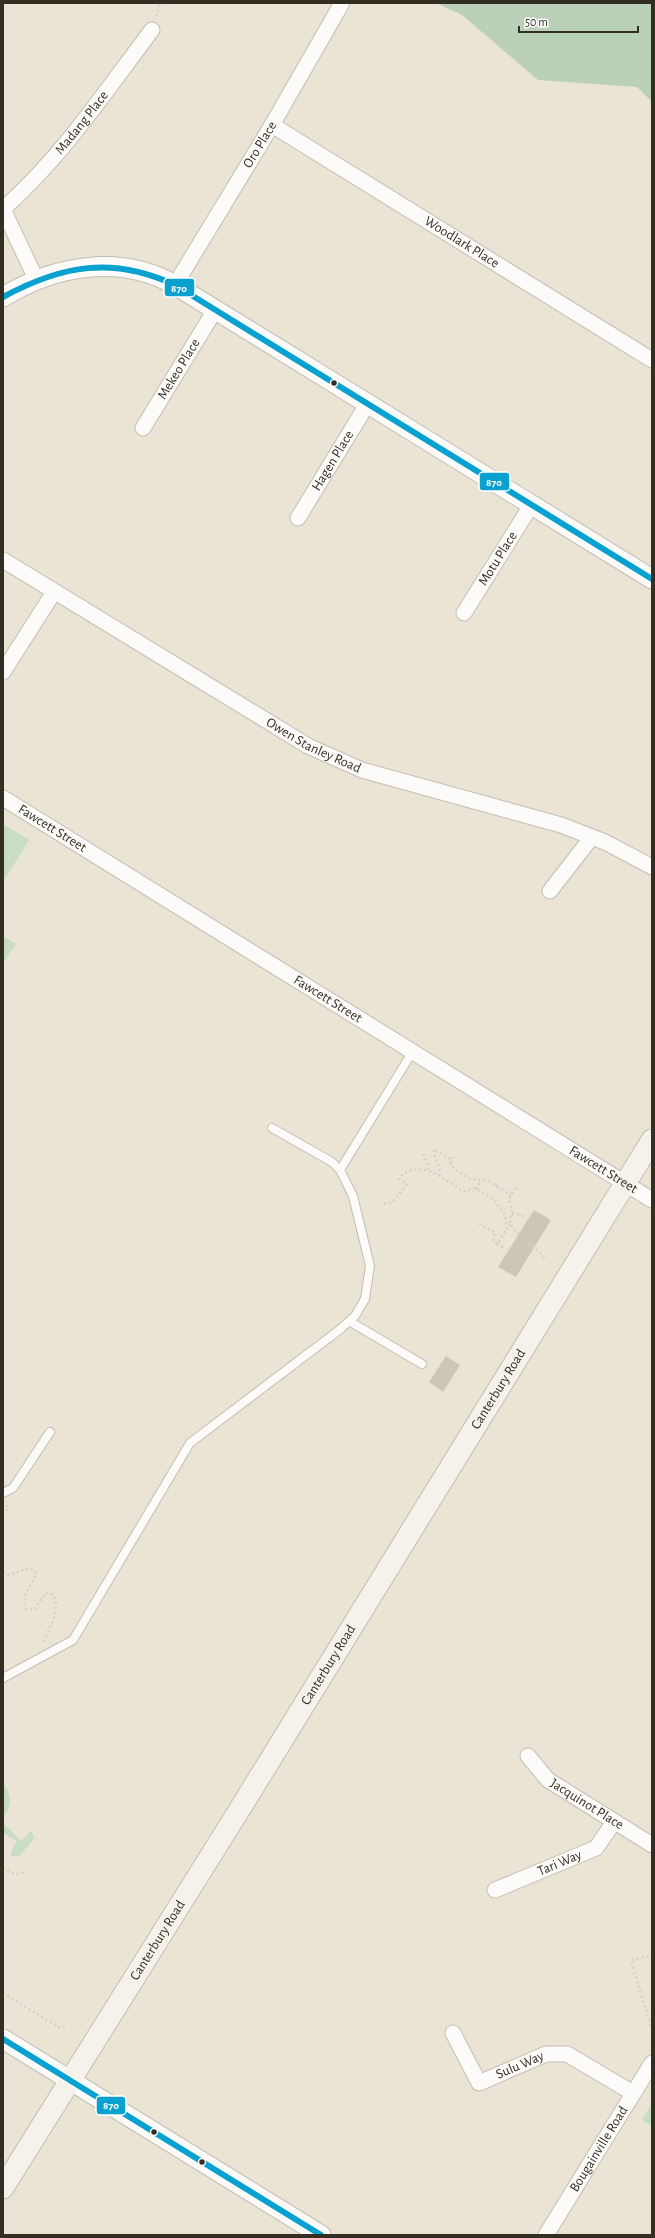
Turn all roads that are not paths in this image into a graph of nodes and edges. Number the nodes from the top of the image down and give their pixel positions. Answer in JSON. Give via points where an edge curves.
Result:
{"nodes":[{"id":1,"x":342,"y":3,"type":"edge"},
{"id":2,"x":152,"y":30,"type":"dead end"},
{"id":3,"x":272,"y":125,"type":"junction"},
{"id":4,"x":3,"y":209,"type":"edge"},
{"id":5,"x":36,"y":280,"type":"junction"},
{"id":6,"x":175,"y":285,"type":"junction"},
{"id":7,"x":3,"y":297,"type":"edge"},
{"id":8,"x":215,"y":310,"type":"junction"},
{"id":9,"x":652,"y":360,"type":"edge"},
{"id":10,"x":368,"y":403,"type":"junction"},
{"id":11,"x":143,"y":428,"type":"dead end"},
{"id":12,"x":532,"y":504,"type":"junction"},
{"id":13,"x":298,"y":518,"type":"dead end"},
{"id":14,"x":3,"y":560,"type":"edge"},
{"id":15,"x":652,"y":579,"type":"edge"},
{"id":16,"x":54,"y":592,"type":"junction"},
{"id":17,"x":464,"y":612,"type":"dead end"},
{"id":18,"x":3,"y":672,"type":"edge"},
{"id":19,"x":3,"y":798,"type":"edge"},
{"id":20,"x":592,"y":837,"type":"junction"},
{"id":21,"x":652,"y":867,"type":"edge"},
{"id":22,"x":550,"y":891,"type":"dead end"},
{"id":23,"x":413,"y":1051,"type":"junction"},
{"id":24,"x":272,"y":1128,"type":"dead end"},
{"id":25,"x":652,"y":1140,"type":"edge"},
{"id":26,"x":340,"y":1170,"type":"junction"},
{"id":27,"x":625,"y":1183,"type":"junction"},
{"id":28,"x":652,"y":1200,"type":"edge"},
{"id":29,"x":349,"y":1321,"type":"junction"},
{"id":30,"x":422,"y":1364,"type":"dead end"},
{"id":31,"x":50,"y":1432,"type":"dead end"},
{"id":32,"x":3,"y":1493,"type":"edge"},
{"id":33,"x":3,"y":1678,"type":"edge"},
{"id":34,"x":528,"y":1756,"type":"dead end"},
{"id":35,"x":614,"y":1822,"type":"junction"},
{"id":36,"x":652,"y":1845,"type":"edge"},
{"id":37,"x":495,"y":1890,"type":"dead end"},
{"id":38,"x":452,"y":2033,"type":"dead end"},
{"id":39,"x":3,"y":2039,"type":"edge"},
{"id":40,"x":652,"y":2063,"type":"edge"},
{"id":41,"x":70,"y":2079,"type":"junction"},
{"id":42,"x":634,"y":2093,"type":"junction"},
{"id":43,"x":3,"y":2188,"type":"edge"},
{"id":44,"x":321,"y":2235,"type":"edge"},
{"id":45,"x":546,"y":2235,"type":"edge"}],
"edges":[{"from":1,"to":3,"type":"street","name":"Oro Place"},
{"from":2,"to":4,"type":"street","name":"Madang Place","via":[[60,152],[31,184]]},
{"from":3,"to":6,"type":"street","name":"Oro Place"},
{"from":3,"to":9,"type":"street","name":"Woodlark Place"},
{"from":4,"to":5,"type":"street"},
{"from":5,"to":6,"type":"street","via":[[67,269],[104,266],[143,270]]},
{"from":5,"to":7,"type":"street"},
{"from":6,"to":8,"type":"street"},
{"from":8,"to":10,"type":"street"},
{"from":8,"to":11,"type":"street","name":"Mekeo Place"},
{"from":10,"to":12,"type":"street"},
{"from":10,"to":13,"type":"street","name":"Hagen Place"},
{"from":12,"to":15,"type":"street"},
{"from":12,"to":17,"type":"street","name":"Motu Place"},
{"from":14,"to":16,"type":"street","name":"Owen Stanley Road"},
{"from":16,"to":18,"type":"street"},
{"from":16,"to":20,"type":"street","name":"Owen Stanley Road","via":[[308,746],[362,770],[561,825]]},
{"from":19,"to":23,"type":"street","name":"Fawcett Street"},
{"from":20,"to":21,"type":"street","name":"Owen Stanley Road"},
{"from":20,"to":22,"type":"street"},
{"from":23,"to":26,"type":"lane"},
{"from":23,"to":27,"type":"street","name":"Fawcett Street"},
{"from":24,"to":26,"type":"lane","via":[[319,1154]]},
{"from":25,"to":27,"type":"main road","name":"Canterbury Road"},
{"from":26,"to":29,"type":"lane","via":[[353,1196],[370,1266],[365,1299]]},
{"from":27,"to":28,"type":"street","name":"Fawcett Street"},
{"from":27,"to":41,"type":"main road","name":"Canterbury Road"},
{"from":29,"to":30,"type":"lane"},
{"from":29,"to":33,"type":"lane","via":[[190,1443],[73,1640]]},
{"from":31,"to":32,"type":"lane","via":[[13,1488]]},
{"from":34,"to":35,"type":"street","name":"Jacquinot Place","via":[[548,1780]]},
{"from":35,"to":36,"type":"street","name":"Jacquinot Place"},
{"from":35,"to":37,"type":"street","name":"Tari Way","via":[[596,1848]]},
{"from":38,"to":42,"type":"street","name":"Sulu Way","via":[[479,2083],[546,2054],[567,2054]]},
{"from":39,"to":41,"type":"street"},
{"from":40,"to":42,"type":"street","name":"Bougainville Road"},
{"from":41,"to":43,"type":"main road","name":"Canterbury Road"},
{"from":41,"to":44,"type":"street"},
{"from":42,"to":45,"type":"street","name":"Bougainville Road"}]}
